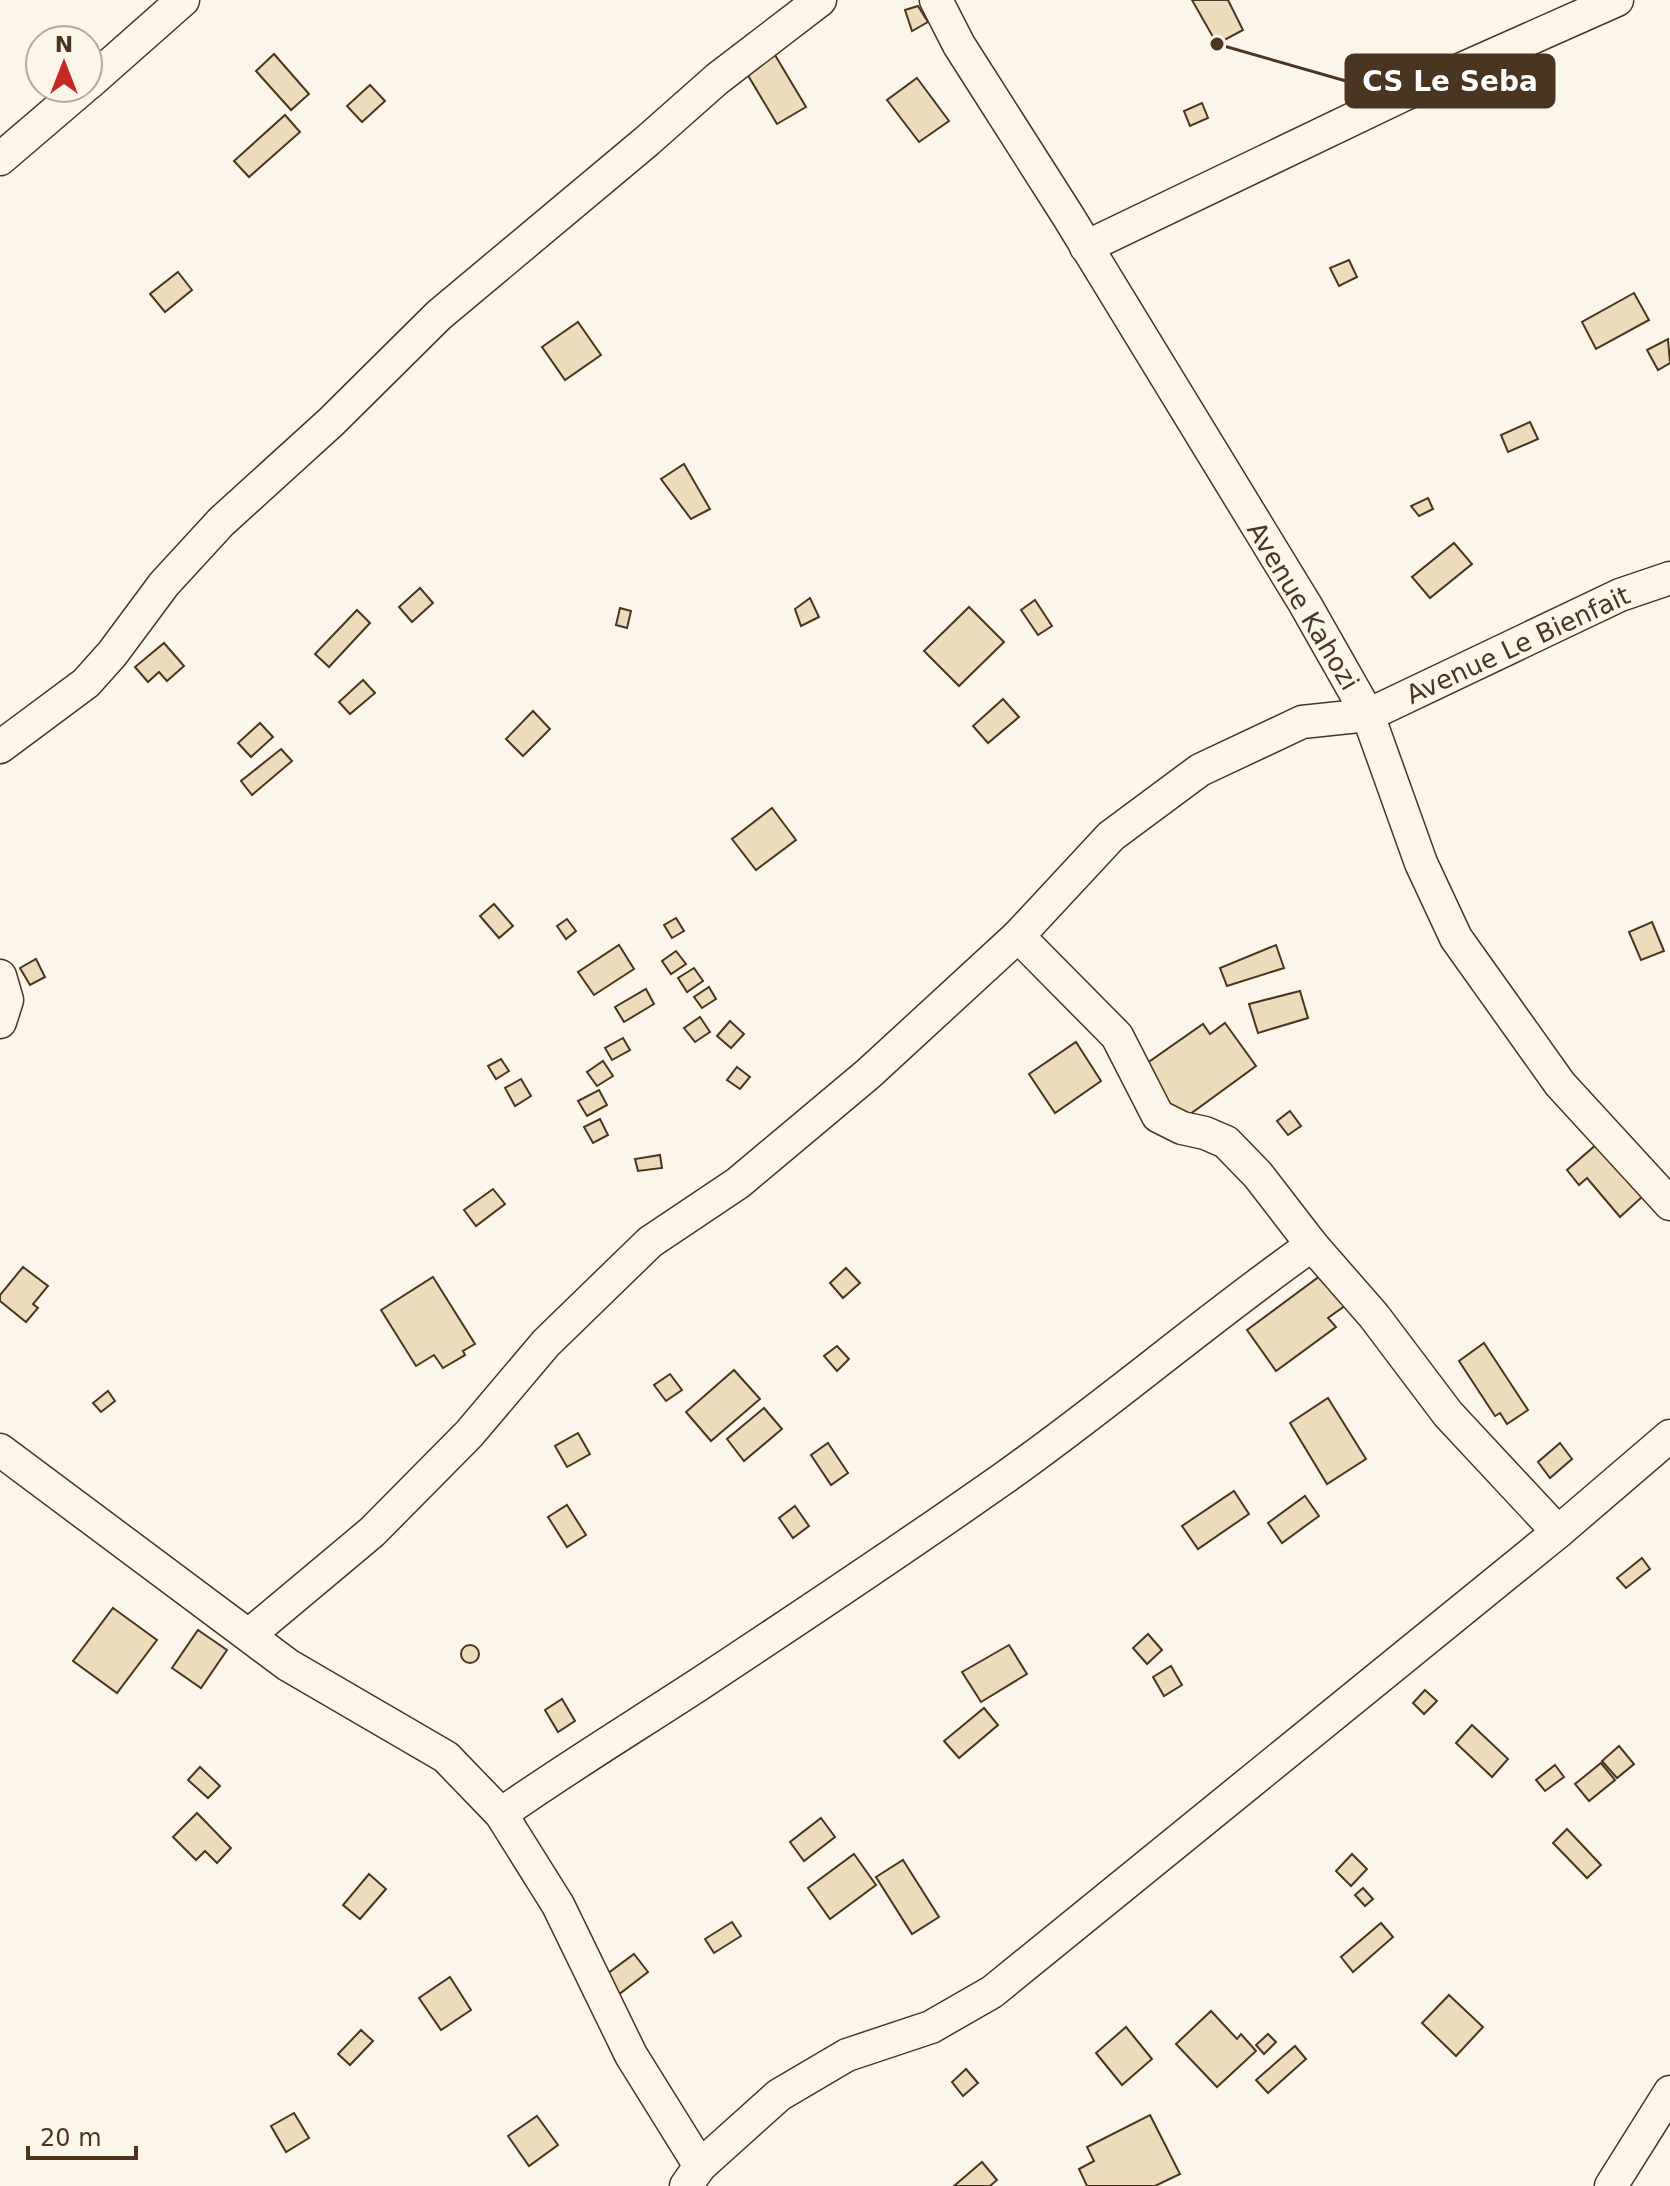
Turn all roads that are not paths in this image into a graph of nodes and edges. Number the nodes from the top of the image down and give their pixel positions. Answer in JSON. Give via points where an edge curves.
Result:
{"nodes":[{"id":1,"x":183,"y":0,"type":"edge"},
{"id":2,"x":820,"y":0,"type":"edge"},
{"id":3,"x":936,"y":0,"type":"edge"},
{"id":4,"x":1617,"y":0,"type":"edge"},
{"id":5,"x":104,"y":70,"type":"edge"},
{"id":6,"x":64,"y":104,"type":"edge"},
{"id":7,"x":0,"y":159,"type":"edge"},
{"id":8,"x":1086,"y":247,"type":"junction"},
{"id":9,"x":1670,"y":578,"type":"edge"},
{"id":10,"x":1368,"y":715,"type":"junction"},
{"id":11,"x":0,"y":747,"type":"edge"},
{"id":12,"x":1018,"y":936,"type":"junction"},
{"id":13,"x":0,"y":976,"type":"edge"},
{"id":14,"x":0,"y":1022,"type":"edge"},
{"id":15,"x":1670,"y":1204,"type":"edge"},
{"id":16,"x":1312,"y":1245,"type":"junction"},
{"id":17,"x":1670,"y":1436,"type":"edge"},
{"id":18,"x":0,"y":1450,"type":"edge"},
{"id":19,"x":1558,"y":1532,"type":"junction"},
{"id":20,"x":249,"y":1635,"type":"junction"},
{"id":21,"x":501,"y":1814,"type":"junction"},
{"id":22,"x":1670,"y":2092,"type":"edge"},
{"id":23,"x":693,"y":2176,"type":"edge"},
{"id":24,"x":1611,"y":2186,"type":"edge"}],
"edges":[{"from":1,"to":5,"type":"street"},
{"from":2,"to":11,"type":"street","via":[[717,79],[439,315],[221,522],[86,683]]},
{"from":3,"to":8,"type":"street","name":"Avenue Kahozi"},
{"from":4,"to":8,"type":"street","via":[[1403,95]]},
{"from":6,"to":7,"type":"street"},
{"from":8,"to":10,"type":"street","name":"Avenue Kahozi"},
{"from":9,"to":10,"type":"street","name":"Avenue Le Bienfait","via":[[1620,595]]},
{"from":10,"to":12,"type":"street","name":"Avenue Le Bienfait","via":[[1302,722],[1200,770],[1111,836]]},
{"from":10,"to":15,"type":"street","name":"Avenue Kahozi","via":[[1421,863],[1456,938],[1560,1084]]},
{"from":12,"to":16,"type":"street","via":[[1117,1036],[1158,1116],[1226,1142]]},
{"from":12,"to":20,"type":"street","name":"Avenue Le Bienfait","via":[[868,1074],[738,1183],[650,1242],[546,1343],[469,1434],[372,1532]]},
{"from":13,"to":14,"type":"street","via":[[7,1000]]},
{"from":16,"to":19,"type":"street","via":[[1448,1414]]},
{"from":16,"to":21,"type":"street","via":[[1050,1446]]},
{"from":17,"to":19,"type":"street"},
{"from":18,"to":20,"type":"street"},
{"from":19,"to":23,"type":"street","via":[[992,1992],[931,2027],[847,2055],[779,2095]]},
{"from":20,"to":21,"type":"street","via":[[288,1665],[446,1757]]},
{"from":21,"to":23,"type":"street","via":[[558,1905]]},
{"from":22,"to":24,"type":"street"}]}
